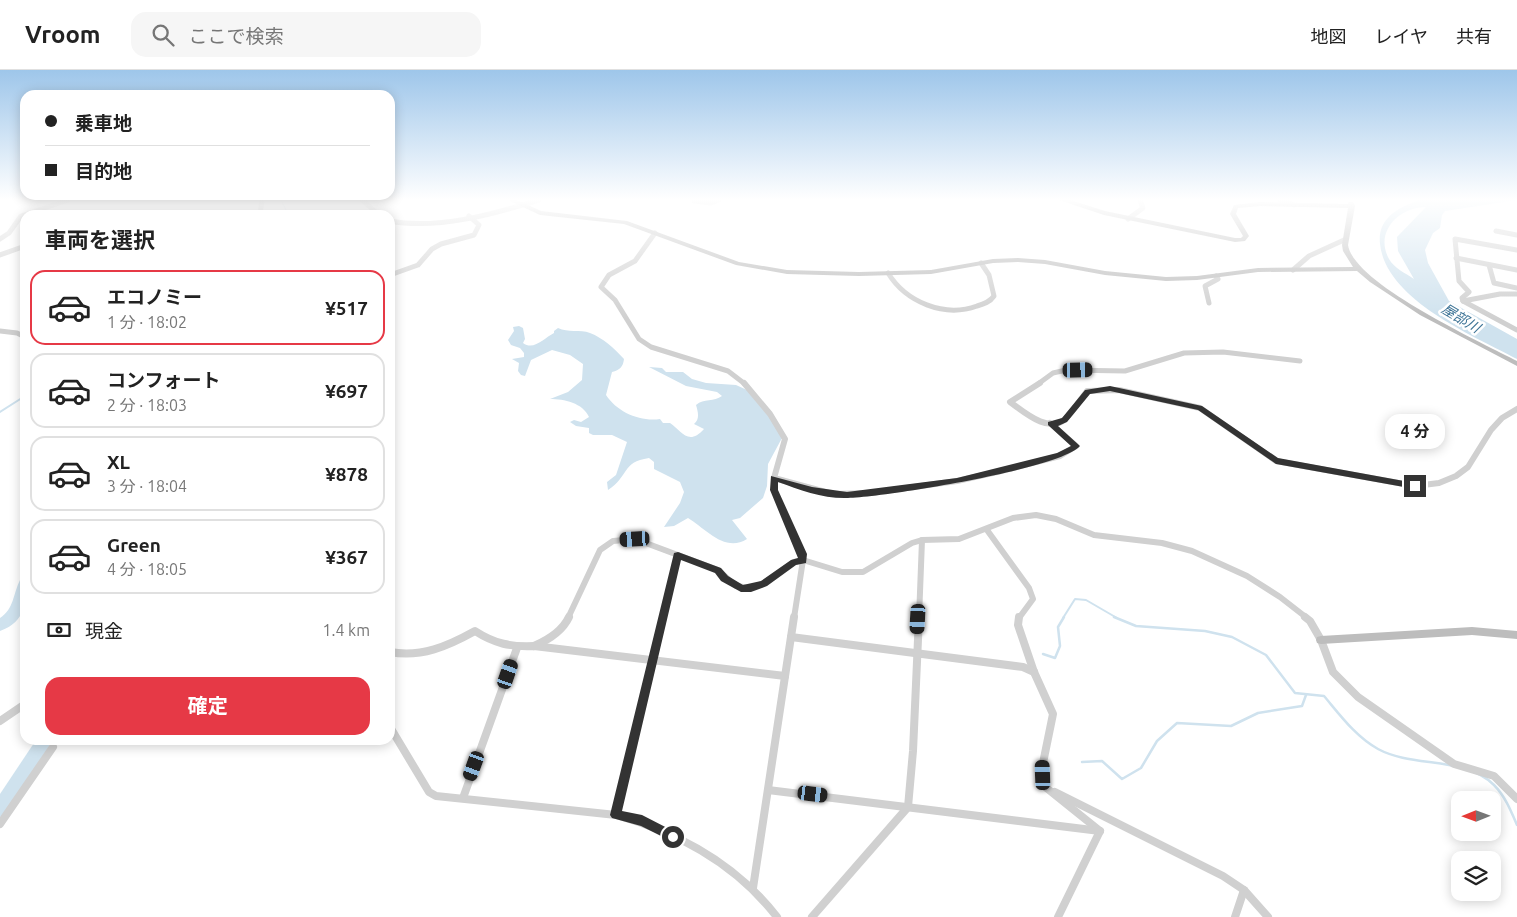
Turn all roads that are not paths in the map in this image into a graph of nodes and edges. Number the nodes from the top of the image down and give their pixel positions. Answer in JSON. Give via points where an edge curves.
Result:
{"nodes":[{"id":1,"x":457,"y":240,"type":"edge"},
{"id":2,"x":651,"y":240,"type":"edge"},
{"id":3,"x":673,"y":240,"type":"edge"},
{"id":4,"x":1344,"y":240,"type":"joint"},
{"id":5,"x":1455,"y":240,"type":"edge"},
{"id":6,"x":1458,"y":240,"type":"edge"},
{"id":7,"x":20,"y":248,"type":"edge"},
{"id":8,"x":1517,"y":250,"type":"edge"},
{"id":9,"x":0,"y":255,"type":"edge"},
{"id":10,"x":1456,"y":258,"type":"junction"},
{"id":11,"x":981,"y":263,"type":"junction"},
{"id":12,"x":1489,"y":265,"type":"junction"},
{"id":13,"x":1357,"y":269,"type":"junction"},
{"id":14,"x":1293,"y":270,"type":"junction"},
{"id":15,"x":1517,"y":270,"type":"edge"},
{"id":16,"x":395,"y":273,"type":"edge"},
{"id":17,"x":888,"y":273,"type":"junction"},
{"id":18,"x":1216,"y":276,"type":"junction"},
{"id":19,"x":1517,"y":288,"type":"edge"},
{"id":20,"x":1517,"y":294,"type":"edge"},
{"id":21,"x":1463,"y":301,"type":"junction"},
{"id":22,"x":1209,"y":303,"type":"dead end"},
{"id":23,"x":1517,"y":330,"type":"edge"},
{"id":24,"x":0,"y":331,"type":"edge"},
{"id":25,"x":20,"y":334,"type":"edge"},
{"id":26,"x":1300,"y":361,"type":"dead end"},
{"id":27,"x":1517,"y":364,"type":"edge"},
{"id":28,"x":1517,"y":409,"type":"edge"},
{"id":29,"x":1050,"y":423,"type":"junction"},
{"id":30,"x":774,"y":478,"type":"junction"},
{"id":31,"x":987,"y":530,"type":"junction"},
{"id":32,"x":922,"y":540,"type":"junction"},
{"id":33,"x":678,"y":555,"type":"junction"},
{"id":34,"x":803,"y":560,"type":"junction"},
{"id":35,"x":1517,"y":635,"type":"edge"},
{"id":36,"x":791,"y":637,"type":"junction"},
{"id":37,"x":1321,"y":640,"type":"junction"},
{"id":38,"x":534,"y":646,"type":"junction"},
{"id":39,"x":517,"y":648,"type":"junction"},
{"id":40,"x":395,"y":652,"type":"edge"},
{"id":41,"x":916,"y":654,"type":"junction"},
{"id":42,"x":652,"y":661,"type":"junction"},
{"id":43,"x":1034,"y":672,"type":"junction"},
{"id":44,"x":786,"y":676,"type":"junction"},
{"id":45,"x":20,"y":707,"type":"edge"},
{"id":46,"x":0,"y":721,"type":"edge"},
{"id":47,"x":395,"y":735,"type":"edge"},
{"id":48,"x":52,"y":747,"type":"dead end"},
{"id":49,"x":1044,"y":786,"type":"junction"},
{"id":50,"x":768,"y":790,"type":"junction"},
{"id":51,"x":464,"y":798,"type":"junction"},
{"id":52,"x":1517,"y":799,"type":"edge"},
{"id":53,"x":908,"y":807,"type":"junction"},
{"id":54,"x":616,"y":815,"type":"junction"},
{"id":55,"x":0,"y":824,"type":"edge"},
{"id":56,"x":1100,"y":831,"type":"junction"},
{"id":57,"x":753,"y":888,"type":"junction"},
{"id":58,"x":1244,"y":890,"type":"junction"},
{"id":59,"x":777,"y":917,"type":"edge"},
{"id":60,"x":812,"y":917,"type":"edge"},
{"id":61,"x":1058,"y":917,"type":"edge"},
{"id":62,"x":1235,"y":917,"type":"edge"},
{"id":63,"x":1268,"y":917,"type":"edge"}],
"edges":[{"from":1,"to":16,"type":"street","via":[[441,244],[418,265]]},
{"from":2,"to":30,"type":"street","via":[[636,260],[607,277],[601,287],[615,300],[639,339],[651,347],[728,371],[744,383],[770,414],[785,440]]},
{"from":3,"to":17,"type":"street","via":[[753,268],[819,274]]},
{"from":4,"to":13,"type":"street","via":[[1348,257]]},
{"from":4,"to":14,"type":"street","via":[[1308,256]]},
{"from":5,"to":10,"type":"street"},
{"from":6,"to":8,"type":"street"},
{"from":7,"to":9,"type":"street"},
{"from":10,"to":12,"type":"street"},
{"from":10,"to":21,"type":"street","via":[[1459,281],[1469,292]]},
{"from":11,"to":17,"type":"street","via":[[931,272]]},
{"from":11,"to":17,"type":"street","via":[[995,294],[972,309],[942,308],[914,298],[897,288]]},
{"from":11,"to":18,"type":"street","via":[[1033,261],[1105,274],[1151,278]]},
{"from":12,"to":15,"type":"street"},
{"from":12,"to":19,"type":"street","via":[[1494,283]]},
{"from":13,"to":14,"type":"street"},
{"from":13,"to":27,"type":"street","via":[[1390,294]]},
{"from":14,"to":18,"type":"street","via":[[1258,270]]},
{"from":18,"to":22,"type":"street","via":[[1216,282],[1204,286]]},
{"from":20,"to":21,"type":"street"},
{"from":21,"to":23,"type":"street"},
{"from":24,"to":25,"type":"street"},
{"from":26,"to":29,"type":"street","via":[[1203,351],[1184,353],[1125,371],[1066,370],[1044,378],[1010,402]]},
{"from":28,"to":29,"type":"street","via":[[1495,426],[1468,468],[1460,475],[1431,486],[1415,486],[1276,461],[1200,408],[1110,388],[1087,392],[1064,420],[1058,424]]},
{"from":29,"to":30,"type":"street","via":[[1076,446],[1060,456],[957,481],[847,495],[812,490]]},
{"from":30,"to":34,"type":"street","via":[[774,490]]},
{"from":31,"to":32,"type":"street","via":[[959,539]]},
{"from":31,"to":37,"type":"street","via":[[1013,518],[1036,515],[1056,519],[1094,535],[1162,543],[1192,552],[1247,576],[1280,597],[1310,621]]},
{"from":31,"to":43,"type":"street","via":[[1029,588],[1033,599],[1019,615],[1018,625]]},
{"from":32,"to":34,"type":"street","via":[[863,572],[842,572]]},
{"from":32,"to":41,"type":"street"},
{"from":33,"to":34,"type":"street","via":[[718,570],[724,578],[741,588],[764,583],[794,562]]},
{"from":33,"to":38,"type":"street","via":[[635,539],[605,545],[565,625],[548,640]]},
{"from":33,"to":42,"type":"street"},
{"from":34,"to":36,"type":"street"},
{"from":35,"to":37,"type":"street","via":[[1472,631]]},
{"from":36,"to":41,"type":"street"},
{"from":36,"to":44,"type":"street"},
{"from":37,"to":52,"type":"street","via":[[1333,672],[1358,697],[1454,764],[1494,776]]},
{"from":38,"to":39,"type":"street"},
{"from":38,"to":42,"type":"street"},
{"from":39,"to":40,"type":"street","via":[[493,644],[476,631],[422,654]]},
{"from":39,"to":51,"type":"street"},
{"from":41,"to":43,"type":"street"},
{"from":41,"to":53,"type":"street"},
{"from":42,"to":44,"type":"street"},
{"from":42,"to":54,"type":"street"},
{"from":43,"to":49,"type":"street","via":[[1053,714],[1043,763]]},
{"from":44,"to":50,"type":"street"},
{"from":45,"to":46,"type":"street"},
{"from":47,"to":51,"type":"street","via":[[429,792],[436,796]]},
{"from":48,"to":55,"type":"street"},
{"from":49,"to":56,"type":"street"},
{"from":49,"to":58,"type":"street","via":[[1223,876]]},
{"from":50,"to":53,"type":"street"},
{"from":50,"to":57,"type":"street"},
{"from":51,"to":54,"type":"street"},
{"from":53,"to":56,"type":"street"},
{"from":53,"to":60,"type":"street"},
{"from":54,"to":57,"type":"street","via":[[642,821],[720,860]]},
{"from":56,"to":61,"type":"street"},
{"from":57,"to":59,"type":"street"},
{"from":58,"to":62,"type":"street"},
{"from":58,"to":63,"type":"street"}]}
